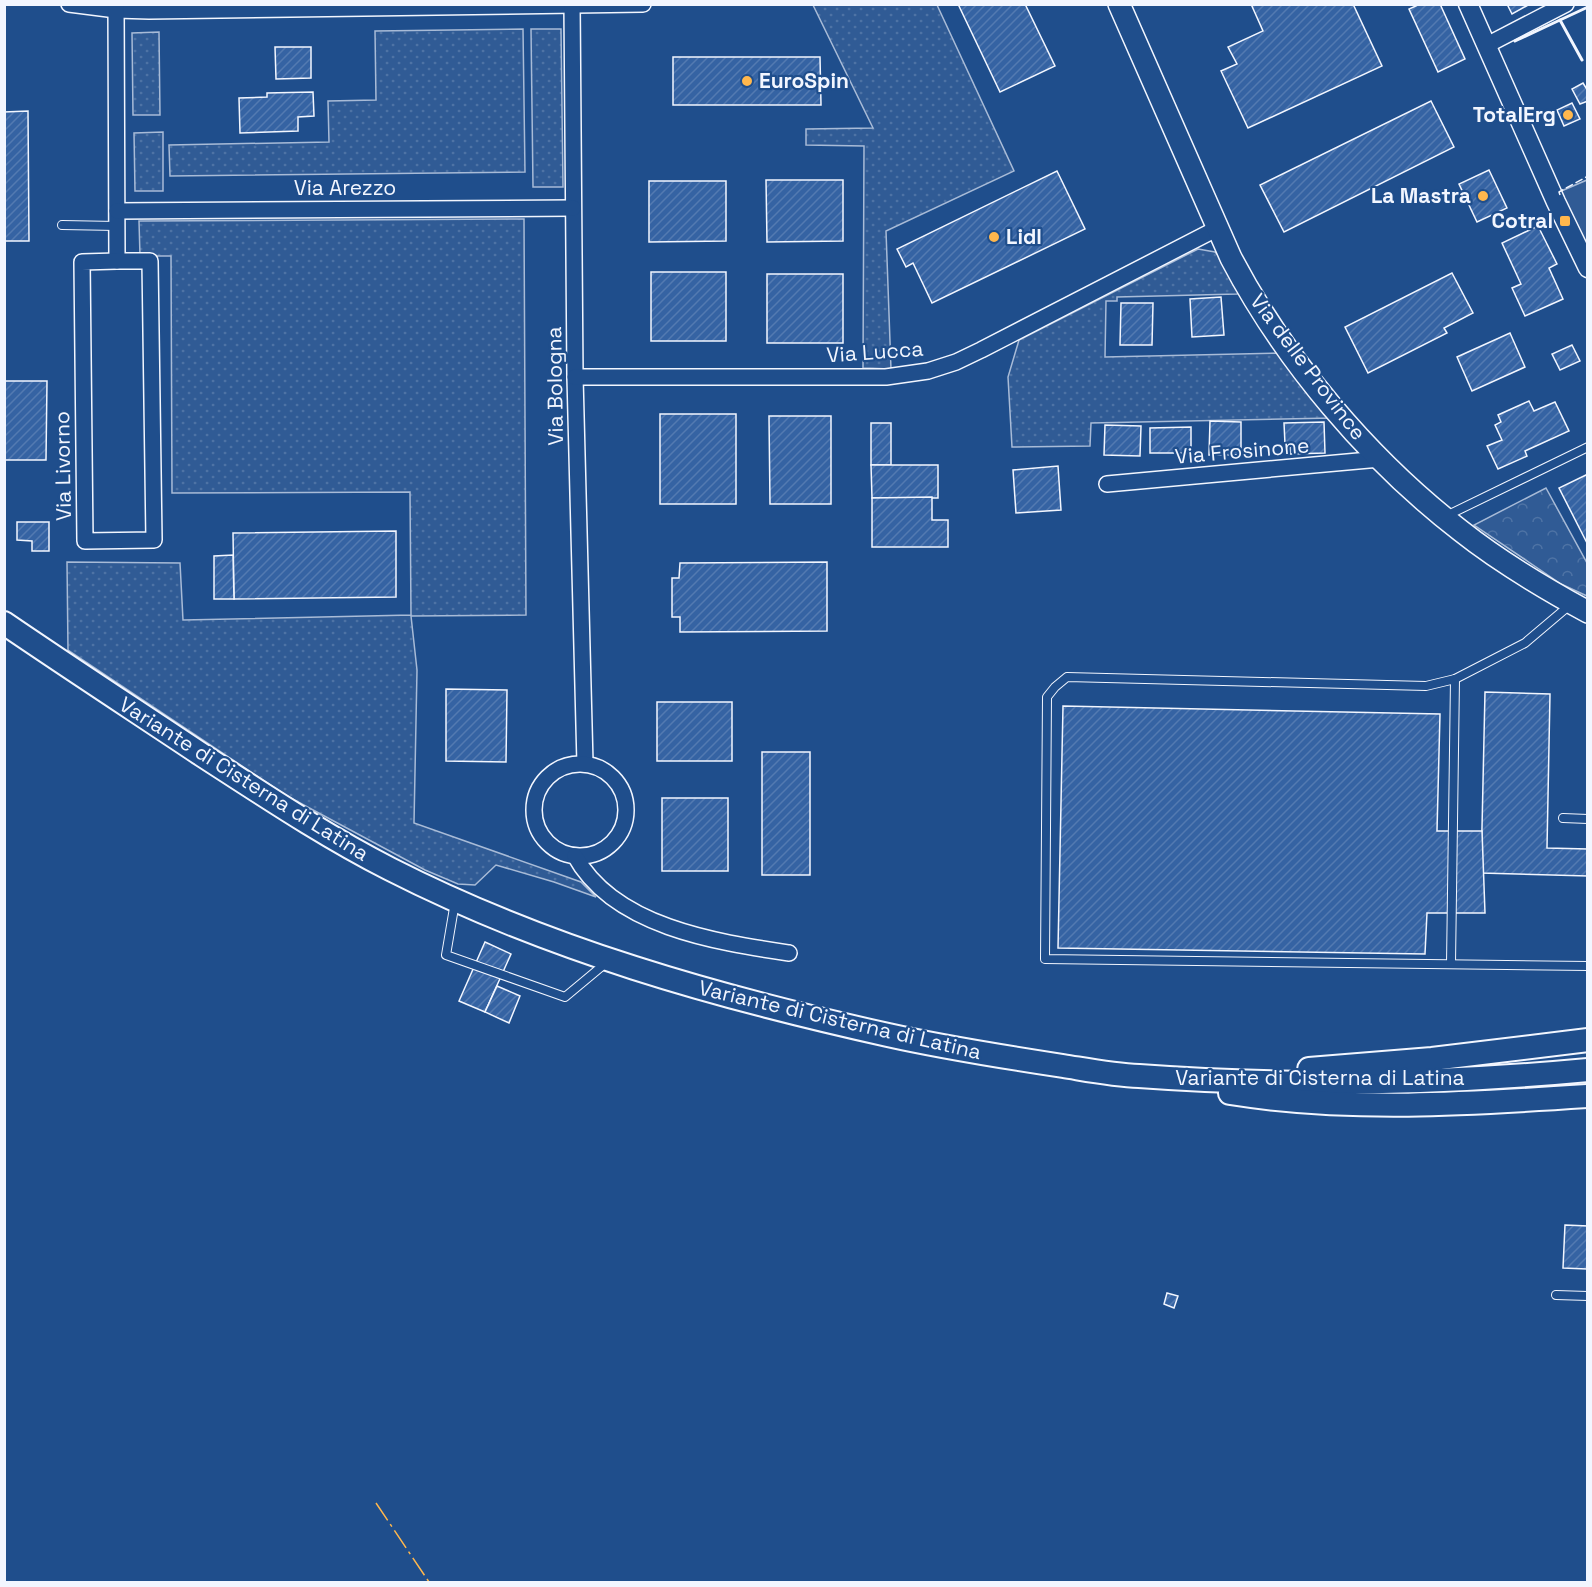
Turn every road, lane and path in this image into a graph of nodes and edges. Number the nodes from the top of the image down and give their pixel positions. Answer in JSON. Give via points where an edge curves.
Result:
{"nodes":[{"id":1,"x":69,"y":4,"type":"edge"},
{"id":2,"x":643,"y":4,"type":"edge"},
{"id":3,"x":1119,"y":4,"type":"edge"},
{"id":4,"x":1468,"y":4,"type":"edge"},
{"id":5,"x":1566,"y":4,"type":"edge"},
{"id":6,"x":572,"y":6,"type":"edge"},
{"id":7,"x":116,"y":7,"type":"edge"},
{"id":8,"x":1487,"y":45,"type":"junction"},
{"id":9,"x":573,"y":208,"type":"junction"},
{"id":10,"x":117,"y":218,"type":"junction"},
{"id":11,"x":62,"y":225,"type":"dead end"},
{"id":12,"x":1218,"y":228,"type":"junction"},
{"id":13,"x":117,"y":261,"type":"junction"},
{"id":14,"x":1587,"y":268,"type":"edge"},
{"id":15,"x":575,"y":377,"type":"junction"},
{"id":16,"x":1587,"y":447,"type":"edge"},
{"id":17,"x":1380,"y":459,"type":"junction"},
{"id":18,"x":1107,"y":484,"type":"dead end"},
{"id":19,"x":1444,"y":517,"type":"junction"},
{"id":20,"x":1580,"y":608,"type":"edge"},
{"id":21,"x":4,"y":623,"type":"edge"},
{"id":22,"x":1455,"y":679,"type":"junction"},
{"id":23,"x":585,"y":764,"type":"junction"},
{"id":24,"x":1563,"y":818,"type":"dead end"},
{"id":25,"x":1587,"y":819,"type":"edge"},
{"id":26,"x":575,"y":856,"type":"junction"},
{"id":27,"x":456,"y":900,"type":"junction"},
{"id":28,"x":789,"y":953,"type":"dead end"},
{"id":29,"x":609,"y":960,"type":"junction"},
{"id":30,"x":1451,"y":964,"type":"junction"},
{"id":31,"x":1587,"y":966,"type":"edge"},
{"id":32,"x":1587,"y":1040,"type":"edge"},
{"id":33,"x":1587,"y":1070,"type":"edge"},
{"id":34,"x":1134,"y":1076,"type":"junction"},
{"id":35,"x":1587,"y":1096,"type":"edge"},
{"id":36,"x":1556,"y":1295,"type":"dead end"},
{"id":37,"x":1587,"y":1296,"type":"edge"}],
"edges":[{"from":1,"to":7,"type":"street"},
{"from":2,"to":6,"type":"street"},
{"from":3,"to":12,"type":"main road","name":"Via delle Province"},
{"from":4,"to":8,"type":"street"},
{"from":5,"to":8,"type":"street"},
{"from":6,"to":7,"type":"street","via":[[149,11]]},
{"from":6,"to":9,"type":"street","name":"Via Bologna"},
{"from":7,"to":10,"type":"street"},
{"from":8,"to":14,"type":"street"},
{"from":9,"to":10,"type":"street","name":"Via Arezzo"},
{"from":9,"to":15,"type":"street","name":"Via Bologna"},
{"from":10,"to":11,"type":"lane"},
{"from":10,"to":13,"type":"street"},
{"from":12,"to":15,"type":"street","name":"Via Lucca","via":[[974,354],[928,371],[875,377]]},
{"from":12,"to":17,"type":"main road","name":"Via delle Province","via":[[1241,277],[1281,338]]},
{"from":13,"to":13,"type":"street","name":"Via Livorno","via":[[150,261],[154,540],[85,541],[82,262]]},
{"from":15,"to":23,"type":"street","name":"Via Bologna"},
{"from":16,"to":19,"type":"lane"},
{"from":17,"to":18,"type":"street","name":"Via Frosinone"},
{"from":17,"to":19,"type":"main road","name":"Via delle Province"},
{"from":19,"to":20,"type":"main road","name":"Via delle Province","via":[[1489,551]]},
{"from":20,"to":22,"type":"lane","via":[[1525,643]]},
{"from":21,"to":27,"type":"main road","name":"Variante di Cisterna di Latina","via":[[306,822]]},
{"from":22,"to":30,"type":"lane"},
{"from":22,"to":30,"type":"lane","via":[[1426,686],[1067,677],[1047,697],[1045,959]]},
{"from":23,"to":26,"type":"street","via":[[554,772],[536,797],[534,813],[547,842]]},
{"from":23,"to":26,"type":"street","via":[[614,778],[627,807],[618,837],[606,849]]},
{"from":24,"to":25,"type":"lane"},
{"from":26,"to":28,"type":"street","via":[[595,884],[645,917],[726,944]]},
{"from":27,"to":29,"type":"main road","name":"Variante di Cisterna di Latina"},
{"from":27,"to":29,"type":"lane","via":[[446,954],[565,997]]},
{"from":29,"to":34,"type":"main road","name":"Variante di Cisterna di Latina","via":[[744,1001],[872,1031],[984,1054]]},
{"from":30,"to":31,"type":"lane"},
{"from":32,"to":34,"type":"main road","via":[[1392,1063]]},
{"from":33,"to":34,"type":"main road","name":"Variante di Cisterna di Latina","via":[[1359,1083]]},
{"from":34,"to":35,"type":"main road","via":[[1257,1097],[1331,1104],[1444,1105]]},
{"from":36,"to":37,"type":"lane"}]}
